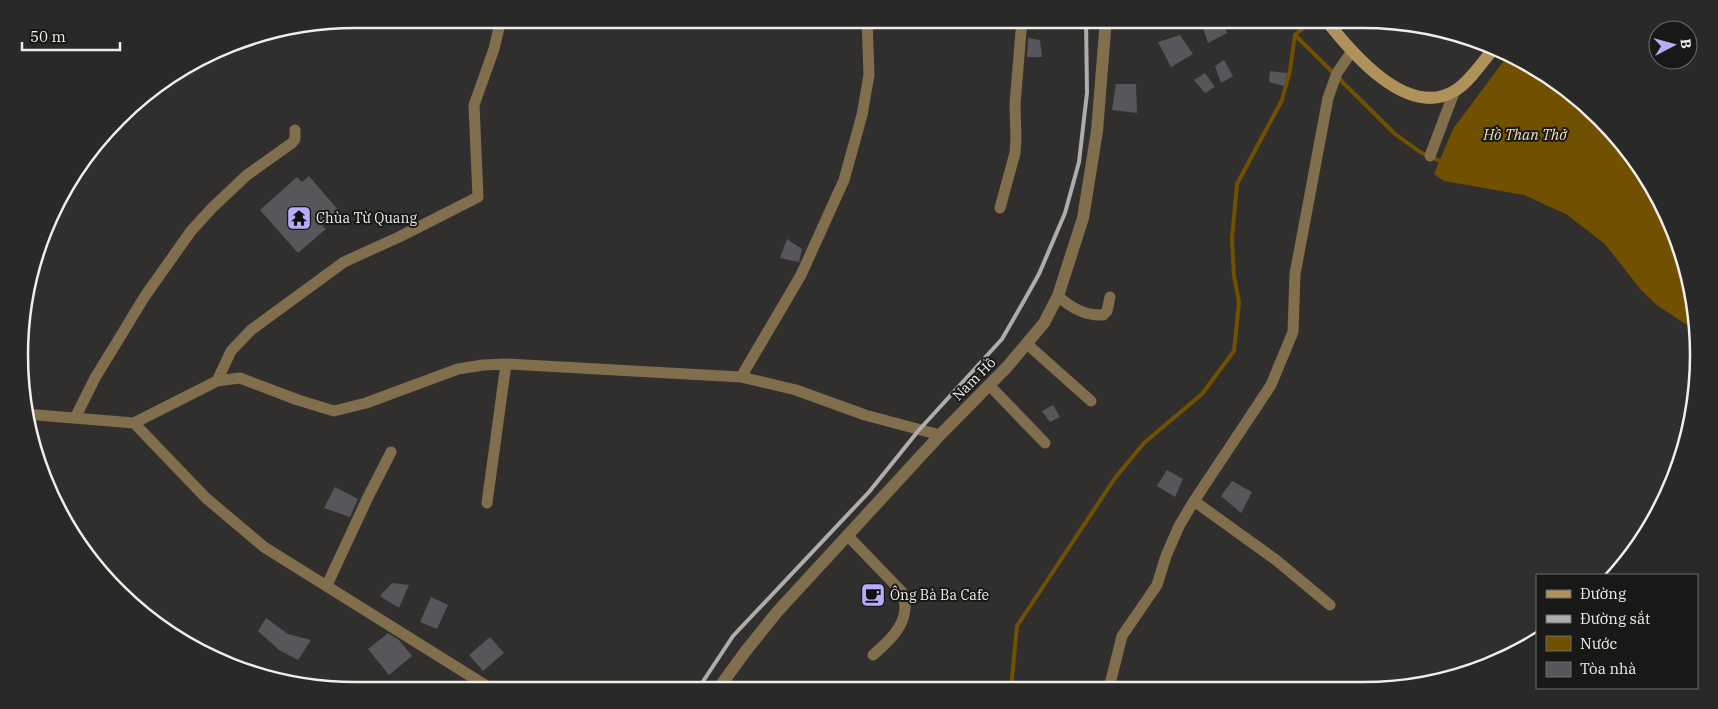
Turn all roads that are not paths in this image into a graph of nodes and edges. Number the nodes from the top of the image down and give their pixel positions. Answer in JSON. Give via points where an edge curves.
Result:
{"nodes":[{"id":1,"x":499,"y":28,"type":"edge"},
{"id":2,"x":867,"y":28,"type":"edge"},
{"id":3,"x":1021,"y":28,"type":"edge"},
{"id":4,"x":1105,"y":28,"type":"edge"},
{"id":5,"x":1332,"y":28,"type":"edge"},
{"id":6,"x":1352,"y":51,"type":"junction"},
{"id":7,"x":1490,"y":53,"type":"edge"},
{"id":8,"x":1455,"y":90,"type":"junction"},
{"id":9,"x":295,"y":130,"type":"dead end"},
{"id":10,"x":1430,"y":156,"type":"dead end"},
{"id":11,"x":1000,"y":208,"type":"dead end"},
{"id":12,"x":1058,"y":296,"type":"junction"},
{"id":13,"x":1110,"y":297,"type":"dead end"},
{"id":14,"x":1028,"y":344,"type":"junction"},
{"id":15,"x":506,"y":364,"type":"junction"},
{"id":16,"x":741,"y":377,"type":"junction"},
{"id":17,"x":217,"y":381,"type":"junction"},
{"id":18,"x":989,"y":385,"type":"junction"},
{"id":19,"x":1091,"y":401,"type":"dead end"},
{"id":20,"x":33,"y":415,"type":"edge"},
{"id":21,"x":75,"y":418,"type":"junction"},
{"id":22,"x":134,"y":423,"type":"junction"},
{"id":23,"x":940,"y":435,"type":"junction"},
{"id":24,"x":1045,"y":443,"type":"dead end"},
{"id":25,"x":391,"y":452,"type":"dead end"},
{"id":26,"x":1194,"y":501,"type":"junction"},
{"id":27,"x":487,"y":503,"type":"dead end"},
{"id":28,"x":848,"y":536,"type":"junction"},
{"id":29,"x":327,"y":585,"type":"junction"},
{"id":30,"x":1330,"y":605,"type":"dead end"},
{"id":31,"x":873,"y":655,"type":"dead end"},
{"id":32,"x":480,"y":682,"type":"edge"},
{"id":33,"x":723,"y":682,"type":"edge"},
{"id":34,"x":1110,"y":682,"type":"edge"}],
"edges":[{"from":1,"to":17,"type":"street","via":[[474,105],[478,196],[344,262],[251,330],[231,351]]},
{"from":2,"to":16,"type":"street","via":[[869,75],[844,180],[801,275]]},
{"from":3,"to":11,"type":"street","via":[[1015,153]]},
{"from":4,"to":12,"type":"street","name":"Nam Hồ","via":[[1097,131],[1083,218]]},
{"from":5,"to":6,"type":"main road"},
{"from":6,"to":8,"type":"main road","via":[[1391,84],[1416,97],[1428,98]]},
{"from":6,"to":26,"type":"street","via":[[1337,73],[1328,98],[1294,274],[1293,332],[1271,385]]},
{"from":7,"to":8,"type":"main road"},
{"from":8,"to":10,"type":"street"},
{"from":9,"to":21,"type":"street","via":[[292,143],[248,175],[191,231],[94,378]]},
{"from":12,"to":13,"type":"street","via":[[1071,308],[1095,316],[1103,316],[1107,311]]},
{"from":12,"to":14,"type":"street","name":"Nam Hồ"},
{"from":14,"to":18,"type":"street","name":"Nam Hồ"},
{"from":14,"to":19,"type":"street"},
{"from":15,"to":16,"type":"street"},
{"from":15,"to":17,"type":"street","via":[[458,369],[366,403],[334,411],[240,378]]},
{"from":15,"to":27,"type":"street"},
{"from":16,"to":23,"type":"street","via":[[796,390],[865,415]]},
{"from":17,"to":22,"type":"street"},
{"from":18,"to":23,"type":"street","name":"Nam Hồ"},
{"from":18,"to":24,"type":"street"},
{"from":20,"to":21,"type":"street"},
{"from":21,"to":22,"type":"street"},
{"from":22,"to":29,"type":"street","via":[[206,498],[243,530],[264,547]]},
{"from":23,"to":28,"type":"street","name":"Nam Hồ"},
{"from":25,"to":29,"type":"street"},
{"from":26,"to":30,"type":"street","via":[[1276,560]]},
{"from":26,"to":34,"type":"street","via":[[1166,556],[1157,585],[1122,636]]},
{"from":28,"to":31,"type":"street","via":[[902,592],[906,602],[900,626],[891,640]]},
{"from":28,"to":33,"type":"street","name":"Nam Hồ","via":[[777,612]]},
{"from":29,"to":32,"type":"street"}]}
